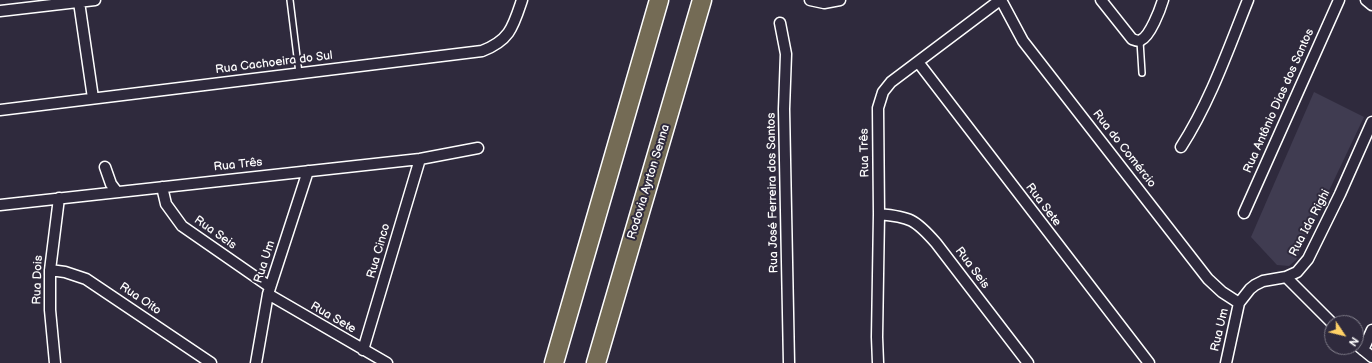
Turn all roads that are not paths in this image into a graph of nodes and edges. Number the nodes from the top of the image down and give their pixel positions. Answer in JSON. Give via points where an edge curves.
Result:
{"nodes":[{"id":1,"x":95,"y":0,"type":"edge"},
{"id":2,"x":290,"y":0,"type":"edge"},
{"id":3,"x":522,"y":0,"type":"edge"},
{"id":4,"x":658,"y":0,"type":"edge"},
{"id":5,"x":702,"y":0,"type":"edge"},
{"id":6,"x":810,"y":0,"type":"edge"},
{"id":7,"x":840,"y":0,"type":"edge"},
{"id":8,"x":1001,"y":0,"type":"edge"},
{"id":9,"x":1102,"y":0,"type":"edge"},
{"id":10,"x":1163,"y":0,"type":"edge"},
{"id":11,"x":1248,"y":0,"type":"edge"},
{"id":12,"x":1339,"y":0,"type":"edge"},
{"id":13,"x":1366,"y":0,"type":"edge"},
{"id":14,"x":79,"y":2,"type":"junction"},
{"id":15,"x":1372,"y":5,"type":"edge"},
{"id":16,"x":0,"y":11,"type":"edge"},
{"id":17,"x":780,"y":23,"type":"dead end"},
{"id":18,"x":1140,"y":41,"type":"junction"},
{"id":19,"x":918,"y":62,"type":"junction"},
{"id":20,"x":299,"y":73,"type":"junction"},
{"id":21,"x":1142,"y":73,"type":"dead end"},
{"id":22,"x":93,"y":98,"type":"junction"},
{"id":23,"x":0,"y":110,"type":"edge"},
{"id":24,"x":1372,"y":122,"type":"edge"},
{"id":25,"x":1181,"y":147,"type":"dead end"},
{"id":26,"x":478,"y":148,"type":"dead end"},
{"id":27,"x":420,"y":159,"type":"junction"},
{"id":28,"x":105,"y":167,"type":"dead end"},
{"id":29,"x":308,"y":171,"type":"junction"},
{"id":30,"x":162,"y":187,"type":"junction"},
{"id":31,"x":117,"y":192,"type":"junction"},
{"id":32,"x":59,"y":198,"type":"junction"},
{"id":33,"x":0,"y":205,"type":"edge"},
{"id":34,"x":1244,"y":213,"type":"dead end"},
{"id":35,"x":879,"y":214,"type":"junction"},
{"id":36,"x":50,"y":270,"type":"junction"},
{"id":37,"x":1286,"y":277,"type":"junction"},
{"id":38,"x":269,"y":290,"type":"junction"},
{"id":39,"x":1240,"y":303,"type":"junction"},
{"id":40,"x":1324,"y":315,"type":"edge"},
{"id":41,"x":1372,"y":330,"type":"edge"},
{"id":42,"x":1364,"y":340,"type":"edge"},
{"id":43,"x":363,"y":350,"type":"junction"},
{"id":44,"x":1364,"y":351,"type":"edge"},
{"id":45,"x":1372,"y":357,"type":"edge"},
{"id":46,"x":55,"y":363,"type":"edge"},
{"id":47,"x":211,"y":363,"type":"edge"},
{"id":48,"x":256,"y":363,"type":"edge"},
{"id":49,"x":387,"y":363,"type":"edge"},
{"id":50,"x":554,"y":363,"type":"edge"},
{"id":51,"x":596,"y":363,"type":"edge"},
{"id":52,"x":789,"y":363,"type":"edge"},
{"id":53,"x":878,"y":363,"type":"edge"},
{"id":54,"x":1028,"y":363,"type":"edge"},
{"id":55,"x":1149,"y":363,"type":"edge"},
{"id":56,"x":1226,"y":363,"type":"edge"}],
"edges":[{"from":1,"to":14,"type":"street"},
{"from":2,"to":20,"type":"lane"},
{"from":3,"to":20,"type":"street","name":"Rua Cachoeira do Sul","via":[[517,17],[505,38],[482,51]]},
{"from":4,"to":50,"type":"highway"},
{"from":5,"to":51,"type":"highway","name":"Rodovia Ayrton Senna"},
{"from":6,"to":7,"type":"street","via":[[824,3]]},
{"from":8,"to":19,"type":"street","name":"Rua Três"},
{"from":8,"to":39,"type":"street","name":"Rua do Comércio","via":[[1023,41],[1208,280]]},
{"from":9,"to":18,"type":"street","via":[[1132,39]]},
{"from":10,"to":18,"type":"street","via":[[1156,18]]},
{"from":11,"to":25,"type":"street","via":[[1218,75],[1191,132]]},
{"from":12,"to":34,"type":"street","name":"Rua Antônio Dias dos Santos"},
{"from":13,"to":15,"type":"street"},
{"from":14,"to":16,"type":"street"},
{"from":14,"to":22,"type":"street"},
{"from":17,"to":52,"type":"street","name":"Rua José Ferreira dos Santos","via":[[786,54],[784,109]]},
{"from":18,"to":21,"type":"lane"},
{"from":19,"to":35,"type":"street","name":"Rua Três","via":[[891,82],[883,92],[878,108]]},
{"from":19,"to":55,"type":"street","name":"Rua Sete"},
{"from":20,"to":22,"type":"street","name":"Rua Cachoeira do Sul"},
{"from":22,"to":23,"type":"street","name":"Rua Cachoeira do Sul"},
{"from":24,"to":37,"type":"street","name":"Rua Ida Righi","via":[[1308,259],[1297,272]]},
{"from":26,"to":27,"type":"street","name":"Rua Três"},
{"from":27,"to":29,"type":"street","name":"Rua Três"},
{"from":27,"to":43,"type":"street","name":"Rua Cinco"},
{"from":28,"to":31,"type":"street"},
{"from":29,"to":30,"type":"street","name":"Rua Três"},
{"from":29,"to":38,"type":"street","name":"Rua Um"},
{"from":30,"to":31,"type":"street","name":"Rua Três"},
{"from":30,"to":38,"type":"street","name":"Rua Seis","via":[[166,204],[182,226]]},
{"from":31,"to":32,"type":"street","name":"Rua Três"},
{"from":32,"to":33,"type":"street","name":"Rua Três"},
{"from":32,"to":36,"type":"street","name":"Rua Dois"},
{"from":35,"to":53,"type":"street","name":"Rua Três"},
{"from":35,"to":54,"type":"street","name":"Rua Seis","via":[[904,216],[921,226]]},
{"from":36,"to":46,"type":"street","name":"Rua Dois","via":[[50,310]]},
{"from":36,"to":47,"type":"street","name":"Rua Oito","via":[[86,279]]},
{"from":37,"to":39,"type":"street","name":"Rua Ida Righi","via":[[1255,285]]},
{"from":37,"to":40,"type":"street"},
{"from":38,"to":43,"type":"street","name":"Rua Sete"},
{"from":38,"to":48,"type":"street","name":"Rua Um"},
{"from":39,"to":56,"type":"street","name":"Rua Um"},
{"from":41,"to":42,"type":"street"},
{"from":43,"to":49,"type":"street","name":"Rua Sete"},
{"from":44,"to":45,"type":"street"}]}
